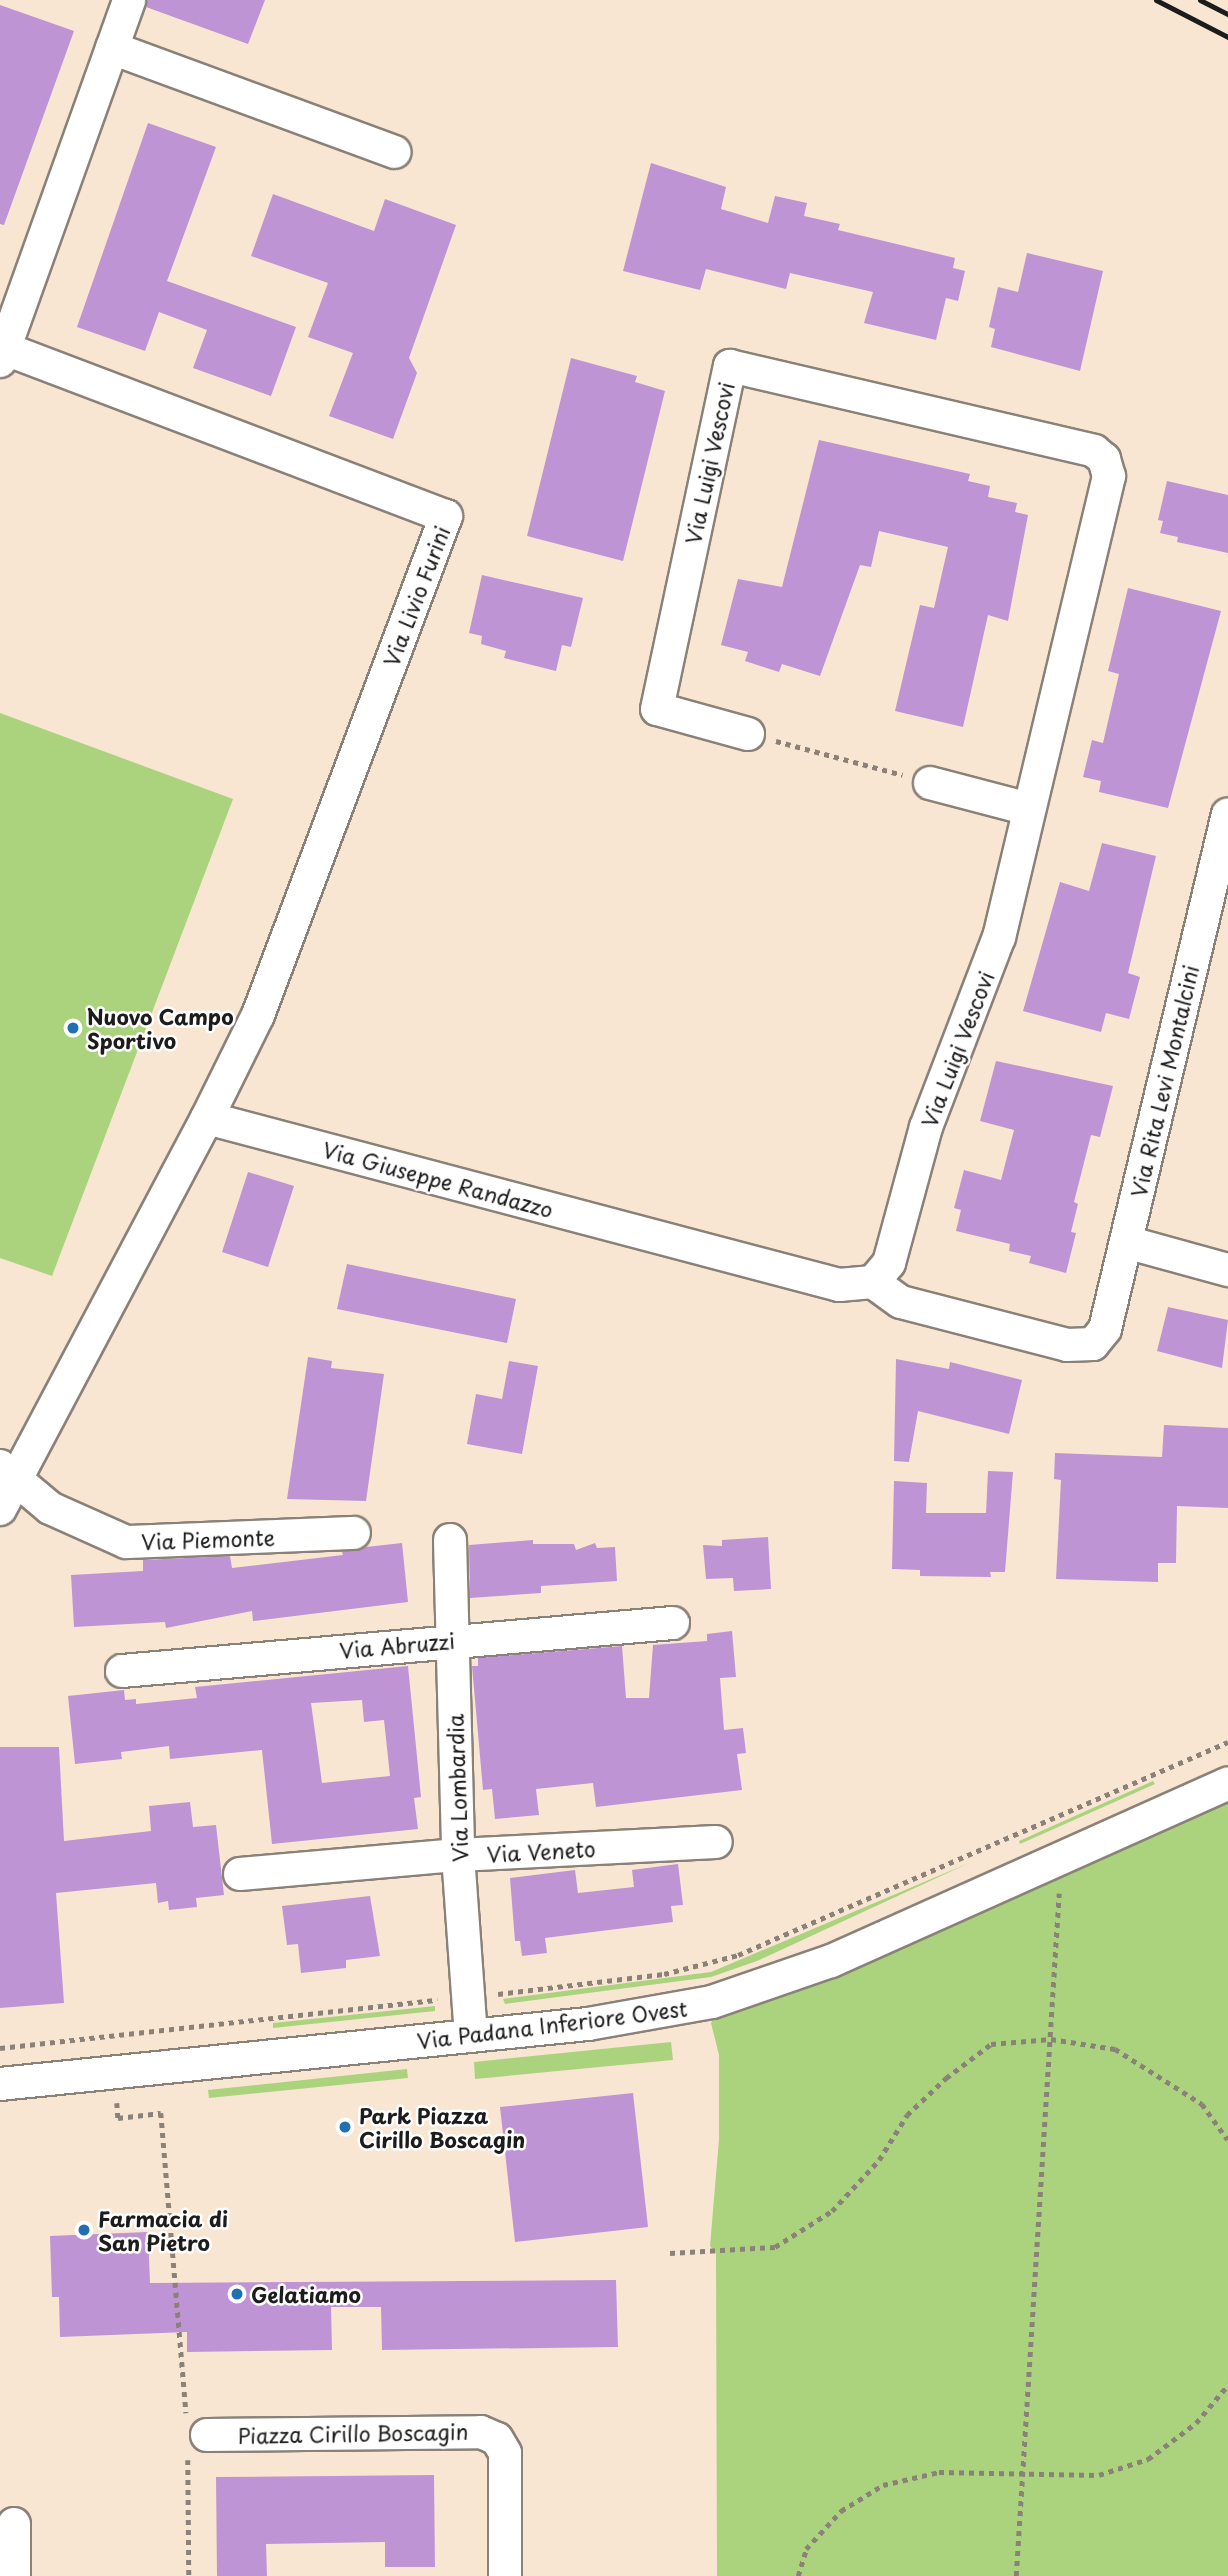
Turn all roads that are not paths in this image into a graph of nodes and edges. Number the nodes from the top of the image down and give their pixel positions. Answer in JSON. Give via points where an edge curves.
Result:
{"nodes":[{"id":1,"x":129,"y":0,"type":"edge"},
{"id":2,"x":112,"y":48,"type":"junction"},
{"id":3,"x":394,"y":152,"type":"dead end"},
{"id":4,"x":2,"y":352,"type":"edge"},
{"id":5,"x":748,"y":734,"type":"road end"},
{"id":6,"x":930,"y":783,"type":"road end"},
{"id":7,"x":1029,"y":809,"type":"junction"},
{"id":8,"x":1228,"y":814,"type":"edge"},
{"id":9,"x":1215,"y":930,"type":"edge"},
{"id":10,"x":207,"y":1118,"type":"junction"},
{"id":11,"x":1126,"y":1242,"type":"junction"},
{"id":12,"x":1228,"y":1270,"type":"edge"},
{"id":13,"x":873,"y":1282,"type":"junction"},
{"id":14,"x":7,"y":1473,"type":"edge"},
{"id":15,"x":0,"y":1509,"type":"edge"},
{"id":16,"x":354,"y":1533,"type":"dead end"},
{"id":17,"x":450,"y":1540,"type":"dead end"},
{"id":18,"x":673,"y":1623,"type":"dead end"},
{"id":19,"x":453,"y":1640,"type":"junction"},
{"id":20,"x":122,"y":1671,"type":"dead end"},
{"id":21,"x":1228,"y":1783,"type":"edge"},
{"id":22,"x":716,"y":1842,"type":"dead end"},
{"id":23,"x":458,"y":1855,"type":"junction"},
{"id":24,"x":240,"y":1874,"type":"dead end"},
{"id":25,"x":471,"y":2035,"type":"junction"},
{"id":26,"x":0,"y":2084,"type":"edge"},
{"id":27,"x":206,"y":2435,"type":"dead end"},
{"id":28,"x":14,"y":2524,"type":"dead end"},
{"id":29,"x":14,"y":2576,"type":"edge"},
{"id":30,"x":505,"y":2576,"type":"edge"}],
"edges":[{"from":1,"to":2,"type":"street"},
{"from":2,"to":3,"type":"street"},
{"from":2,"to":4,"type":"street"},
{"from":4,"to":10,"type":"street","name":"Via Livio Furini","via":[[446,516],[258,1015]]},
{"from":5,"to":7,"type":"street","name":"Via Luigi Vescovi","via":[[657,709],[730,366],[1094,451],[1104,459],[1109,476]]},
{"from":6,"to":7,"type":"street"},
{"from":7,"to":13,"type":"street","name":"Via Luigi Vescovi","via":[[999,937],[926,1127],[890,1263]]},
{"from":8,"to":9,"type":"street","name":"Via Rita Levi Montalcini"},
{"from":9,"to":11,"type":"street","name":"Via Rita Levi Montalcini"},
{"from":10,"to":13,"type":"street","name":"Via Giuseppe Randazzo","via":[[839,1285]]},
{"from":10,"to":14,"type":"street"},
{"from":11,"to":12,"type":"street"},
{"from":11,"to":13,"type":"street","name":"Via Rita Levi Montalcini","via":[[1105,1329],[1093,1344],[1077,1348],[901,1302]]},
{"from":14,"to":15,"type":"street"},
{"from":14,"to":16,"type":"street","name":"Via Piemonte","via":[[50,1508],[125,1542]]},
{"from":17,"to":19,"type":"street","name":"Via Lombardia"},
{"from":18,"to":19,"type":"street","name":"Via Abruzzi"},
{"from":19,"to":20,"type":"street","name":"Via Abruzzi"},
{"from":19,"to":23,"type":"street","name":"Via Lombardia"},
{"from":21,"to":25,"type":"street","name":"Via Padana Inferiore Ovest","via":[[831,1961],[748,1992],[635,2017]]},
{"from":22,"to":23,"type":"street","name":"Via Veneto"},
{"from":23,"to":24,"type":"street","name":"Via Veneto"},
{"from":23,"to":25,"type":"street","name":"Via Lombardia"},
{"from":25,"to":26,"type":"street","name":"Via Padana Inferiore Ovest"},
{"from":27,"to":30,"type":"street","name":"Piazza Cirillo Boscagin","via":[[481,2432],[497,2439],[505,2453]]},
{"from":28,"to":29,"type":"street"}]}
